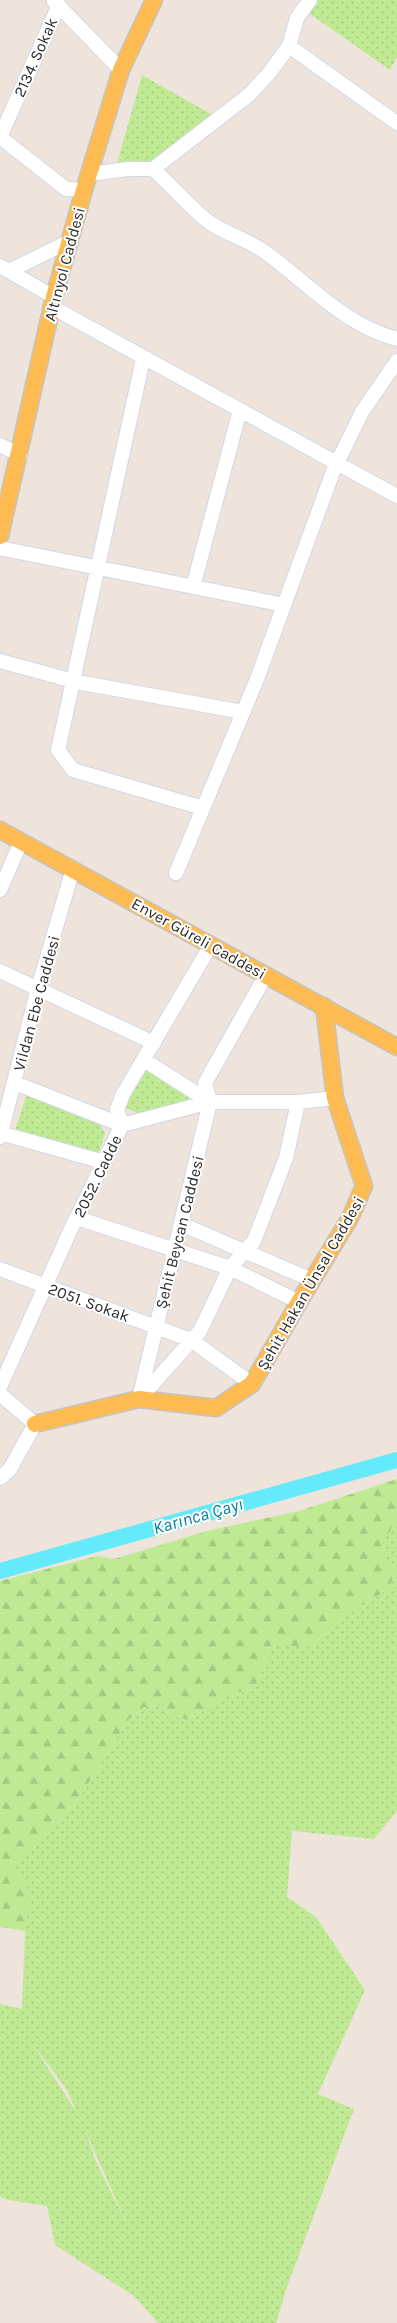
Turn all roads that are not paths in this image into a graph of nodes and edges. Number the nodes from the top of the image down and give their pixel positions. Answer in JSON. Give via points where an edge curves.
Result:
{"nodes":[{"id":1,"x":154,"y":0,"type":"edge"},
{"id":2,"x":310,"y":0,"type":"edge"},
{"id":3,"x":56,"y":3,"type":"edge"},
{"id":4,"x":289,"y":46,"type":"junction"},
{"id":5,"x":121,"y":70,"type":"junction"},
{"id":6,"x":397,"y":123,"type":"edge"},
{"id":7,"x":0,"y":137,"type":"edge"},
{"id":8,"x":154,"y":168,"type":"junction"},
{"id":9,"x":86,"y":182,"type":"junction"},
{"id":10,"x":70,"y":241,"type":"junction"},
{"id":11,"x":5,"y":268,"type":"edge"},
{"id":12,"x":53,"y":302,"type":"junction"},
{"id":13,"x":397,"y":339,"type":"edge"},
{"id":14,"x":143,"y":359,"type":"junction"},
{"id":15,"x":397,"y":361,"type":"edge"},
{"id":16,"x":240,"y":410,"type":"junction"},
{"id":17,"x":0,"y":445,"type":"edge"},
{"id":18,"x":20,"y":455,"type":"junction"},
{"id":19,"x":337,"y":462,"type":"junction"},
{"id":20,"x":397,"y":496,"type":"edge"},
{"id":21,"x":0,"y":536,"type":"edge"},
{"id":22,"x":0,"y":548,"type":"edge"},
{"id":23,"x":96,"y":569,"type":"junction"},
{"id":24,"x":193,"y":587,"type":"junction"},
{"id":25,"x":284,"y":605,"type":"junction"},
{"id":26,"x":0,"y":661,"type":"edge"},
{"id":27,"x":72,"y":681,"type":"junction"},
{"id":28,"x":243,"y":712,"type":"junction"},
{"id":29,"x":203,"y":808,"type":"junction"},
{"id":30,"x":0,"y":821,"type":"edge"},
{"id":31,"x":0,"y":830,"type":"edge"},
{"id":32,"x":21,"y":842,"type":"junction"},
{"id":33,"x":73,"y":869,"type":"junction"},
{"id":34,"x":176,"y":873,"type":"dead end"},
{"id":35,"x":0,"y":890,"type":"edge"},
{"id":36,"x":211,"y":945,"type":"junction"},
{"id":37,"x":0,"y":971,"type":"edge"},
{"id":38,"x":266,"y":975,"type":"junction"},
{"id":39,"x":38,"y":988,"type":"junction"},
{"id":40,"x":324,"y":1006,"type":"junction"},
{"id":41,"x":397,"y":1038,"type":"edge"},
{"id":42,"x":154,"y":1043,"type":"junction"},
{"id":43,"x":397,"y":1047,"type":"edge"},
{"id":44,"x":144,"y":1060,"type":"junction"},
{"id":45,"x":15,"y":1083,"type":"junction"},
{"id":46,"x":335,"y":1098,"type":"junction"},
{"id":47,"x":210,"y":1102,"type":"junction"},
{"id":48,"x":298,"y":1102,"type":"junction"},
{"id":49,"x":122,"y":1125,"type":"junction"},
{"id":50,"x":0,"y":1135,"type":"edge"},
{"id":51,"x":104,"y":1162,"type":"junction"},
{"id":52,"x":77,"y":1218,"type":"junction"},
{"id":53,"x":181,"y":1224,"type":"junction"},
{"id":54,"x":175,"y":1249,"type":"junction"},
{"id":55,"x":245,"y":1252,"type":"junction"},
{"id":56,"x":230,"y":1268,"type":"junction"},
{"id":57,"x":0,"y":1269,"type":"edge"},
{"id":58,"x":312,"y":1280,"type":"junction"},
{"id":59,"x":45,"y":1286,"type":"junction"},
{"id":60,"x":298,"y":1302,"type":"junction"},
{"id":61,"x":156,"y":1326,"type":"junction"},
{"id":62,"x":191,"y":1340,"type":"junction"},
{"id":63,"x":252,"y":1384,"type":"junction"},
{"id":64,"x":0,"y":1387,"type":"edge"},
{"id":65,"x":0,"y":1394,"type":"edge"},
{"id":66,"x":140,"y":1399,"type":"junction"},
{"id":67,"x":35,"y":1424,"type":"junction"},
{"id":68,"x":0,"y":1478,"type":"edge"}],
"edges":[{"from":1,"to":5,"type":"main road","name":"Altınyol Caddesi"},
{"from":2,"to":4,"type":"street","via":[[297,18]]},
{"from":3,"to":5,"type":"street"},
{"from":3,"to":7,"type":"street","name":"2134. Sokak"},
{"from":4,"to":6,"type":"street"},
{"from":4,"to":8,"type":"street","via":[[250,94]]},
{"from":5,"to":9,"type":"main road","name":"Altınyol Caddesi"},
{"from":7,"to":9,"type":"street","via":[[66,189]]},
{"from":8,"to":9,"type":"street","via":[[128,169]]},
{"from":8,"to":13,"type":"street","via":[[206,220],[264,252],[319,298],[365,328]]},
{"from":9,"to":10,"type":"main road","name":"Altınyol Caddesi"},
{"from":10,"to":11,"type":"street"},
{"from":10,"to":12,"type":"main road","name":"Altınyol Caddesi"},
{"from":11,"to":12,"type":"street"},
{"from":12,"to":14,"type":"street"},
{"from":12,"to":18,"type":"main road","name":"Altınyol Caddesi"},
{"from":14,"to":16,"type":"street"},
{"from":14,"to":23,"type":"street"},
{"from":15,"to":19,"type":"street","via":[[362,412]]},
{"from":16,"to":19,"type":"street"},
{"from":16,"to":24,"type":"street"},
{"from":17,"to":18,"type":"street"},
{"from":18,"to":21,"type":"main road","name":"Altınyol Caddesi"},
{"from":19,"to":20,"type":"street"},
{"from":19,"to":25,"type":"street"},
{"from":22,"to":23,"type":"street"},
{"from":23,"to":24,"type":"street"},
{"from":23,"to":27,"type":"street"},
{"from":24,"to":25,"type":"street"},
{"from":25,"to":28,"type":"street"},
{"from":26,"to":27,"type":"street"},
{"from":27,"to":28,"type":"street"},
{"from":27,"to":29,"type":"street","via":[[58,750],[73,770]]},
{"from":28,"to":29,"type":"street"},
{"from":29,"to":34,"type":"street"},
{"from":30,"to":41,"type":"main road","name":"Enver Güreli Caddesi"},
{"from":31,"to":32,"type":"main road","name":"Enver Güreli Caddesi"},
{"from":32,"to":33,"type":"main road","name":"Enver Güreli Caddesi"},
{"from":32,"to":35,"type":"street"},
{"from":33,"to":36,"type":"main road","name":"Enver Güreli Caddesi"},
{"from":33,"to":39,"type":"street","name":"Vildan Ebe Caddesi"},
{"from":36,"to":38,"type":"main road","name":"Enver Güreli Caddesi"},
{"from":36,"to":42,"type":"street","name":"2052. Cadde"},
{"from":37,"to":39,"type":"street"},
{"from":38,"to":40,"type":"main road","name":"Enver Güreli Caddesi"},
{"from":38,"to":47,"type":"street","name":"Şehit Beycan Caddesi","via":[[205,1083]]},
{"from":39,"to":42,"type":"street"},
{"from":39,"to":45,"type":"street","name":"Vildan Ebe Caddesi"},
{"from":40,"to":43,"type":"main road","name":"Enver Güreli Caddesi"},
{"from":40,"to":46,"type":"main road","name":"Şehit Hakan Ünsal Caddesi"},
{"from":42,"to":44,"type":"street","name":"2052. Cadde"},
{"from":44,"to":47,"type":"street"},
{"from":44,"to":49,"type":"street","name":"2052. Cadde","via":[[117,1110]]},
{"from":45,"to":49,"type":"street"},
{"from":45,"to":50,"type":"street","name":"Vildan Ebe Caddesi"},
{"from":46,"to":48,"type":"street"},
{"from":46,"to":58,"type":"main road","name":"Şehit Hakan Ünsal Caddesi","via":[[364,1186],[350,1218]]},
{"from":47,"to":48,"type":"street"},
{"from":47,"to":49,"type":"street"},
{"from":47,"to":53,"type":"street","name":"Şehit Beycan Caddesi"},
{"from":48,"to":55,"type":"street","via":[[286,1158],[254,1241]]},
{"from":49,"to":51,"type":"street","name":"2052. Cadde"},
{"from":50,"to":51,"type":"street"},
{"from":51,"to":52,"type":"street","name":"2052. Cadde"},
{"from":52,"to":54,"type":"street"},
{"from":52,"to":59,"type":"street","name":"2052. Cadde"},
{"from":53,"to":54,"type":"street","name":"Şehit Beycan Caddesi"},
{"from":53,"to":55,"type":"street"},
{"from":54,"to":56,"type":"street"},
{"from":54,"to":61,"type":"street","name":"Şehit Beycan Caddesi"},
{"from":55,"to":56,"type":"street"},
{"from":55,"to":58,"type":"street"},
{"from":56,"to":60,"type":"street"},
{"from":56,"to":62,"type":"street","via":[[200,1331]]},
{"from":57,"to":59,"type":"street","name":"2051. Sokak"},
{"from":58,"to":60,"type":"main road","name":"Şehit Hakan Ünsal Caddesi"},
{"from":59,"to":61,"type":"street","name":"2051. Sokak"},
{"from":59,"to":64,"type":"street","name":"2052. Cadde"},
{"from":60,"to":63,"type":"main road","name":"Şehit Hakan Ünsal Caddesi"},
{"from":61,"to":62,"type":"street","name":"2051. Sokak"},
{"from":61,"to":66,"type":"street","name":"Şehit Beycan Caddesi"},
{"from":62,"to":63,"type":"street","name":"2051. Sokak"},
{"from":62,"to":66,"type":"street"},
{"from":63,"to":66,"type":"main road","name":"Şehit Hakan Ünsal Caddesi","via":[[216,1408]]},
{"from":65,"to":67,"type":"street"},
{"from":66,"to":67,"type":"main road"},
{"from":67,"to":68,"type":"street","via":[[10,1469]]}]}
